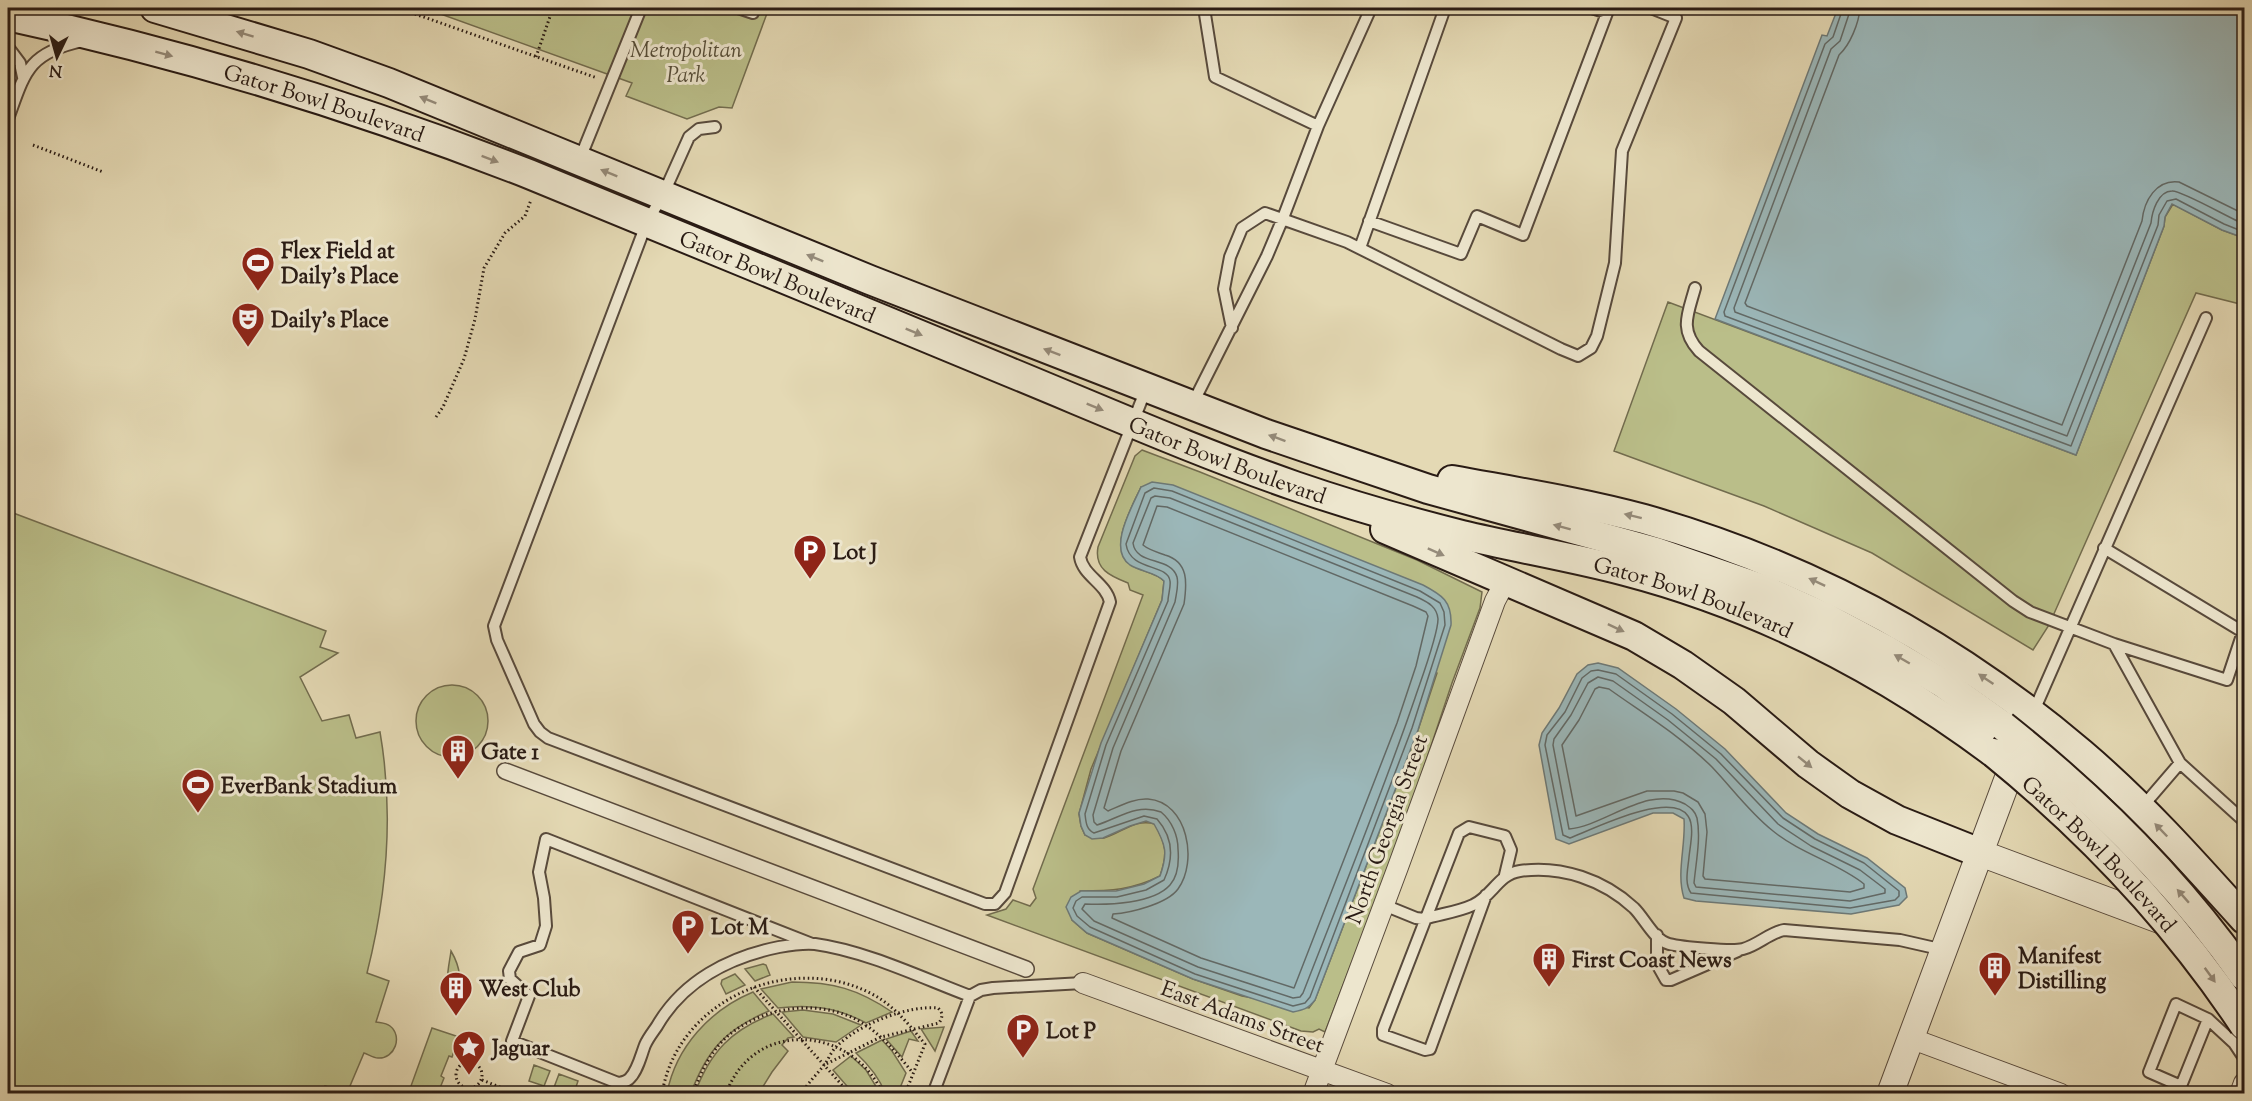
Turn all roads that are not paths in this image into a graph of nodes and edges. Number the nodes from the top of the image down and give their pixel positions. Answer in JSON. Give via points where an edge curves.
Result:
{"nodes":[{"id":1,"x":155,"y":8,"type":"edge"},
{"id":2,"x":641,"y":8,"type":"edge"},
{"id":3,"x":738,"y":8,"type":"edge"},
{"id":4,"x":1204,"y":8,"type":"edge"},
{"id":5,"x":1371,"y":8,"type":"edge"},
{"id":6,"x":1445,"y":8,"type":"edge"},
{"id":7,"x":1592,"y":8,"type":"edge"},
{"id":8,"x":1651,"y":8,"type":"edge"},
{"id":9,"x":753,"y":13,"type":"dead end"},
{"id":10,"x":8,"y":16,"type":"edge"},
{"id":11,"x":8,"y":32,"type":"edge"},
{"id":12,"x":108,"y":39,"type":"junction"},
{"id":13,"x":8,"y":47,"type":"edge"},
{"id":14,"x":23,"y":78,"type":"junction"},
{"id":15,"x":8,"y":119,"type":"edge"},
{"id":16,"x":1318,"y":126,"type":"junction"},
{"id":17,"x":715,"y":127,"type":"dead end"},
{"id":18,"x":579,"y":161,"type":"junction"},
{"id":19,"x":663,"y":195,"type":"junction"},
{"id":20,"x":1284,"y":218,"type":"junction"},
{"id":21,"x":1369,"y":221,"type":"junction"},
{"id":22,"x":647,"y":222,"type":"junction"},
{"id":23,"x":1360,"y":249,"type":"junction"},
{"id":24,"x":1695,"y":288,"type":"dead end"},
{"id":25,"x":2206,"y":318,"type":"dead end"},
{"id":26,"x":1232,"y":328,"type":"junction"},
{"id":27,"x":1146,"y":388,"type":"junction"},
{"id":28,"x":1191,"y":406,"type":"junction"},
{"id":29,"x":1132,"y":422,"type":"junction"},
{"id":30,"x":1332,"y":458,"type":"junction"},
{"id":31,"x":1268,"y":477,"type":"junction"},
{"id":32,"x":2104,"y":548,"type":"junction"},
{"id":33,"x":1628,"y":572,"type":"junction"},
{"id":34,"x":1505,"y":582,"type":"junction"},
{"id":35,"x":2070,"y":628,"type":"junction"},
{"id":36,"x":2114,"y":644,"type":"junction"},
{"id":37,"x":2033,"y":714,"type":"junction"},
{"id":38,"x":2180,"y":763,"type":"junction"},
{"id":39,"x":505,"y":771,"type":"dead end"},
{"id":40,"x":2140,"y":809,"type":"junction"},
{"id":41,"x":2244,"y":821,"type":"edge"},
{"id":42,"x":1980,"y":852,"type":"junction"},
{"id":43,"x":1505,"y":875,"type":"junction"},
{"id":44,"x":1486,"y":895,"type":"junction"},
{"id":45,"x":1384,"y":905,"type":"junction"},
{"id":46,"x":1424,"y":919,"type":"junction"},
{"id":47,"x":2244,"y":919,"type":"edge"},
{"id":48,"x":1657,"y":935,"type":"junction"},
{"id":49,"x":812,"y":944,"type":"junction"},
{"id":50,"x":1743,"y":949,"type":"junction"},
{"id":51,"x":1944,"y":950,"type":"junction"},
{"id":52,"x":2244,"y":952,"type":"edge"},
{"id":53,"x":1026,"y":969,"type":"dead end"},
{"id":54,"x":2244,"y":976,"type":"edge"},
{"id":55,"x":1083,"y":983,"type":"joint"},
{"id":56,"x":970,"y":996,"type":"junction"},
{"id":57,"x":2208,"y":1019,"type":"junction"},
{"id":58,"x":2244,"y":1025,"type":"edge"},
{"id":59,"x":1910,"y":1038,"type":"junction"},
{"id":60,"x":2244,"y":1058,"type":"edge"},
{"id":61,"x":1322,"y":1070,"type":"junction"},
{"id":62,"x":2244,"y":1083,"type":"edge"},
{"id":63,"x":933,"y":1094,"type":"edge"},
{"id":64,"x":1313,"y":1094,"type":"edge"},
{"id":65,"x":1387,"y":1094,"type":"edge"},
{"id":66,"x":1890,"y":1094,"type":"edge"},
{"id":67,"x":2061,"y":1094,"type":"edge"},
{"id":68,"x":2240,"y":1094,"type":"edge"}],
"edges":[{"from":18,"to":1,"type":"main road","name":"Gator Bowl Boulevard","one_way":true,"via":[[389,83]]},
{"from":2,"to":18,"type":"lane"},
{"from":3,"to":9,"type":"lane"},
{"from":4,"to":16,"type":"lane","via":[[1215,77]]},
{"from":5,"to":16,"type":"lane"},
{"from":6,"to":21,"type":"lane"},
{"from":7,"to":21,"type":"lane","via":[[1607,13],[1523,235],[1477,216],[1461,254]]},
{"from":8,"to":23,"type":"lane","via":[[1676,18],[1622,151],[1616,263],[1591,348],[1578,356],[1561,349]]},
{"from":10,"to":12,"type":"main road"},
{"from":11,"to":12,"type":"main road"},
{"from":12,"to":14,"type":"lane","via":[[55,49],[36,61]]},
{"from":12,"to":22,"type":"main road","name":"Gator Bowl Boulevard","one_way":true,"via":[[387,122]]},
{"from":13,"to":14,"type":"lane","via":[[22,67]]},
{"from":14,"to":15,"type":"lane"},
{"from":16,"to":20,"type":"lane"},
{"from":17,"to":19,"type":"lane","via":[[699,129],[689,137]]},
{"from":19,"to":18,"type":"main road","name":"Gator Bowl Boulevard","one_way":true},
{"from":19,"to":22,"type":"lane"},
{"from":27,"to":19,"type":"main road","name":"Gator Bowl Boulevard","one_way":true},
{"from":20,"to":23,"type":"lane"},
{"from":20,"to":26,"type":"lane"},
{"from":20,"to":26,"type":"lane","via":[[1265,213],[1242,228],[1230,257],[1224,289]]},
{"from":21,"to":23,"type":"lane"},
{"from":22,"to":29,"type":"main road","name":"Gator Bowl Boulevard","one_way":true},
{"from":22,"to":29,"type":"lane","via":[[494,626],[534,724],[548,738],[985,904],[995,904],[1005,893],[1110,602],[1084,570],[1080,557]]},
{"from":24,"to":35,"type":"lane","via":[[1686,323],[1687,334],[1699,351],[2013,601]]},
{"from":25,"to":32,"type":"lane"},
{"from":26,"to":28,"type":"lane"},
{"from":27,"to":28,"type":"main road","name":"Gator Bowl Boulevard"},
{"from":27,"to":29,"type":"lane"},
{"from":30,"to":28,"type":"main road","name":"Gator Bowl Boulevard","one_way":true},
{"from":29,"to":31,"type":"main road","name":"Gator Bowl Boulevard"},
{"from":37,"to":30,"type":"main road","one_way":true,"via":[[1904,627],[1814,581],[1737,549],[1588,506]]},
{"from":54,"to":30,"type":"main road","name":"Gator Bowl Boulevard","one_way":true,"bridge":true,"via":[[2189,903],[2087,797],[2003,726],[1885,649],[1763,589],[1656,552],[1461,499]]},
{"from":31,"to":33,"type":"main road","name":"Gator Bowl Boulevard","via":[[1442,530]]},
{"from":31,"to":34,"type":"main road","one_way":true},
{"from":32,"to":35,"type":"lane"},
{"from":32,"to":36,"type":"lane","via":[[2243,632],[2227,680]]},
{"from":33,"to":34,"type":"main road","via":[[1563,572]]},
{"from":33,"to":58,"type":"main road","name":"Gator Bowl Boulevard","one_way":true,"bridge":true,"via":[[1724,603],[1816,643],[1906,693],[1994,753],[2073,821],[2137,885],[2189,946]]},
{"from":34,"to":42,"type":"main road","one_way":true,"via":[[1597,619],[1651,646],[1734,700],[1808,764],[1850,794],[1906,824]]},
{"from":34,"to":45,"type":"street","name":"North Georgia Street"},
{"from":35,"to":36,"type":"lane"},
{"from":35,"to":37,"type":"lane"},
{"from":36,"to":38,"type":"lane"},
{"from":37,"to":40,"type":"main road"},
{"from":37,"to":42,"type":"street"},
{"from":38,"to":40,"type":"lane"},
{"from":38,"to":41,"type":"lane"},
{"from":39,"to":53,"type":"street"},
{"from":47,"to":40,"type":"main road","one_way":true},
{"from":42,"to":51,"type":"street"},
{"from":42,"to":52,"type":"street"},
{"from":43,"to":44,"type":"lane"},
{"from":43,"to":46,"type":"lane","via":[[1511,850],[1505,836],[1464,828]]},
{"from":43,"to":48,"type":"lane","via":[[1551,869],[1574,874],[1628,903]]},
{"from":44,"to":46,"type":"lane","via":[[1473,905]]},
{"from":44,"to":46,"type":"lane","via":[[1430,1049],[1425,1050],[1383,1035]]},
{"from":45,"to":46,"type":"lane"},
{"from":45,"to":61,"type":"street","name":"North Georgia Street"},
{"from":48,"to":50,"type":"lane","via":[[1669,944]]},
{"from":48,"to":50,"type":"lane","via":[[1657,964],[1666,980]]},
{"from":49,"to":49,"type":"lane","via":[[760,951],[723,964],[695,982],[661,1018],[626,1082],[618,1083],[512,1041],[529,996],[510,979],[509,971],[519,952],[540,945],[546,926],[539,872],[546,839]]},
{"from":49,"to":56,"type":"lane","via":[[861,955]]},
{"from":50,"to":51,"type":"lane","via":[[1784,930],[1900,940]]},
{"from":51,"to":59,"type":"street"},
{"from":55,"to":56,"type":"lane","via":[[993,988]]},
{"from":55,"to":61,"type":"street","name":"East Adams Street"},
{"from":56,"to":63,"type":"lane"},
{"from":57,"to":57,"type":"lane","via":[[2176,1004],[2149,1072],[2181,1086]]},
{"from":57,"to":60,"type":"lane"},
{"from":59,"to":66,"type":"street"},
{"from":59,"to":67,"type":"street"},
{"from":61,"to":64,"type":"street","name":"North Georgia Street"},
{"from":61,"to":65,"type":"street","name":"East Adams Street"},
{"from":62,"to":68,"type":"street"}]}
